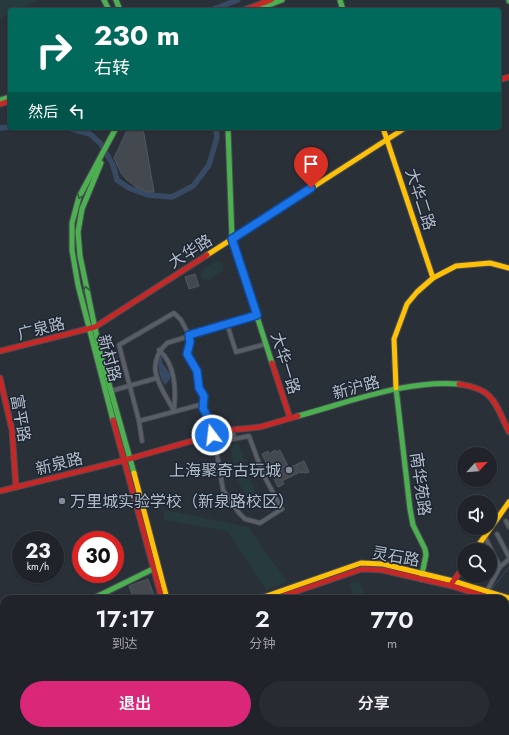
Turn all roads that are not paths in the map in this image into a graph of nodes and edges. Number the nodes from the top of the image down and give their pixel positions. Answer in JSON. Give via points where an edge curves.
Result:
{"nodes":[{"id":1,"x":271,"y":0,"type":"edge"},
{"id":2,"x":282,"y":0,"type":"edge"},
{"id":3,"x":249,"y":8,"type":"edge"},
{"id":4,"x":261,"y":8,"type":"edge"},
{"id":5,"x":115,"y":130,"type":"edge"},
{"id":6,"x":119,"y":130,"type":"edge"},
{"id":7,"x":228,"y":130,"type":"edge"},
{"id":8,"x":385,"y":130,"type":"edge"},
{"id":9,"x":401,"y":130,"type":"edge"},
{"id":10,"x":387,"y":138,"type":"junction"},
{"id":11,"x":111,"y":142,"type":"junction"},
{"id":12,"x":100,"y":162,"type":"junction"},
{"id":13,"x":232,"y":239,"type":"junction"},
{"id":14,"x":509,"y":268,"type":"edge"},
{"id":15,"x":434,"y":278,"type":"junction"},
{"id":16,"x":257,"y":315,"type":"junction"},
{"id":17,"x":227,"y":324,"type":"junction"},
{"id":18,"x":95,"y":327,"type":"junction"},
{"id":19,"x":89,"y":329,"type":"junction"},
{"id":20,"x":189,"y":335,"type":"junction"},
{"id":21,"x":266,"y":344,"type":"junction"},
{"id":22,"x":159,"y":350,"type":"junction"},
{"id":23,"x":0,"y":351,"type":"edge"},
{"id":24,"x":0,"y":378,"type":"edge"},
{"id":25,"x":157,"y":378,"type":"junction"},
{"id":26,"x":130,"y":386,"type":"junction"},
{"id":27,"x":396,"y":389,"type":"junction"},
{"id":28,"x":111,"y":391,"type":"junction"},
{"id":29,"x":203,"y":404,"type":"junction"},
{"id":30,"x":174,"y":411,"type":"junction"},
{"id":31,"x":290,"y":418,"type":"junction"},
{"id":32,"x":139,"y":421,"type":"junction"},
{"id":33,"x":233,"y":430,"type":"junction"},
{"id":34,"x":509,"y":432,"type":"edge"},
{"id":35,"x":212,"y":435,"type":"junction"},
{"id":36,"x":234,"y":439,"type":"junction"},
{"id":37,"x":142,"y":441,"type":"dead end"},
{"id":38,"x":127,"y":459,"type":"junction"},
{"id":39,"x":16,"y":487,"type":"junction"},
{"id":40,"x":0,"y":491,"type":"edge"},
{"id":41,"x":509,"y":502,"type":"edge"},
{"id":42,"x":506,"y":522,"type":"dead end"},
{"id":43,"x":509,"y":527,"type":"edge"},
{"id":44,"x":497,"y":534,"type":"dead end"},
{"id":45,"x":485,"y":536,"type":"junction"},
{"id":46,"x":480,"y":543,"type":"edge"},
{"id":47,"x":509,"y":558,"type":"edge"},
{"id":48,"x":500,"y":567,"type":"junction"},
{"id":49,"x":156,"y":568,"type":"junction"},
{"id":50,"x":421,"y":576,"type":"junction"},
{"id":51,"x":457,"y":576,"type":"edge"},
{"id":52,"x":453,"y":581,"type":"junction"},
{"id":53,"x":449,"y":586,"type":"junction"},
{"id":54,"x":487,"y":591,"type":"junction"},
{"id":55,"x":100,"y":595,"type":"edge"},
{"id":56,"x":161,"y":595,"type":"edge"},
{"id":57,"x":166,"y":595,"type":"edge"},
{"id":58,"x":270,"y":595,"type":"edge"},
{"id":59,"x":286,"y":595,"type":"edge"},
{"id":60,"x":479,"y":595,"type":"edge"},
{"id":61,"x":500,"y":595,"type":"edge"}],
"edges":[{"from":1,"to":3,"type":"street"},
{"from":2,"to":4,"type":"street"},
{"from":5,"to":11,"type":"street","name":"新村路"},
{"from":6,"to":11,"type":"street","name":"新村路"},
{"from":7,"to":13,"type":"street","name":"大华一路"},
{"from":8,"to":10,"type":"street","name":"大华二路"},
{"from":9,"to":10,"type":"street","name":"大华路"},
{"from":10,"to":13,"type":"street","name":"大华路"},
{"from":10,"to":15,"type":"street","name":"大华二路"},
{"from":11,"to":12,"type":"street","name":"新村路"},
{"from":18,"to":12,"type":"street","name":"新村路","one_way":true,"via":[[81,265],[78,232],[82,209]]},
{"from":12,"to":19,"type":"street","name":"新村路","one_way":true,"via":[[79,197],[72,224],[72,250]]},
{"from":13,"to":16,"type":"street","name":"大华一路"},
{"from":13,"to":18,"type":"street","name":"大华路"},
{"from":14,"to":15,"type":"street","name":"新沪路","via":[[490,263],[456,266]]},
{"from":15,"to":27,"type":"street","name":"新沪路","via":[[417,292],[400,317],[394,339]]},
{"from":16,"to":17,"type":"street"},
{"from":16,"to":21,"type":"street","name":"大华一路"},
{"from":17,"to":20,"type":"street"},
{"from":17,"to":21,"type":"street","via":[[236,352]]},
{"from":18,"to":19,"type":"street","name":"大华路"},
{"from":18,"to":28,"type":"street","name":"新村路"},
{"from":19,"to":23,"type":"street","name":"广泉路"},
{"from":19,"to":38,"type":"street","name":"新村路"},
{"from":20,"to":22,"type":"street","via":[[167,342]]},
{"from":20,"to":26,"type":"street","via":[[174,313],[119,345]]},
{"from":20,"to":29,"type":"street","via":[[187,354],[197,371],[199,388],[204,396]]},
{"from":21,"to":31,"type":"street","name":"大华一路"},
{"from":22,"to":25,"type":"street","via":[[155,360]]},
{"from":22,"to":30,"type":"street","via":[[172,372]]},
{"from":24,"to":39,"type":"street","name":"富平路","via":[[12,430]]},
{"from":25,"to":26,"type":"street"},
{"from":25,"to":30,"type":"street"},
{"from":26,"to":28,"type":"street"},
{"from":26,"to":32,"type":"street"},
{"from":27,"to":31,"type":"street","name":"新沪路"},
{"from":27,"to":34,"type":"street","via":[[452,384],[477,387],[493,401]]},
{"from":27,"to":50,"type":"street","name":"南华苑路","via":[[410,509],[413,525],[426,556]]},
{"from":28,"to":38,"type":"street","name":"新村路"},
{"from":29,"to":30,"type":"street"},
{"from":29,"to":35,"type":"street"},
{"from":30,"to":32,"type":"street"},
{"from":31,"to":33,"type":"street","name":"新沪路","via":[[260,427]]},
{"from":32,"to":37,"type":"street"},
{"from":33,"to":35,"type":"street","name":"新沪路"},
{"from":33,"to":36,"type":"street"},
{"from":35,"to":38,"type":"street","name":"新沪路"},
{"from":36,"to":36,"type":"street","via":[[215,442],[223,490],[245,519],[260,523],[282,509],[263,474],[249,436]]},
{"from":38,"to":39,"type":"street","name":"新泉路"},
{"from":38,"to":49,"type":"street","name":"新村路"},
{"from":39,"to":40,"type":"street","name":"新泉路"},
{"from":41,"to":45,"type":"street"},
{"from":42,"to":43,"type":"street"},
{"from":44,"to":47,"type":"street"},
{"from":45,"to":46,"type":"street"},
{"from":45,"to":48,"type":"street"},
{"from":47,"to":48,"type":"street"},
{"from":48,"to":54,"type":"street"},
{"from":49,"to":55,"type":"street"},
{"from":49,"to":56,"type":"street","name":"新村路"},
{"from":49,"to":57,"type":"street","name":"新村路"},
{"from":50,"to":52,"type":"street","name":"灵石路"},
{"from":50,"to":53,"type":"street","name":"灵石路"},
{"from":50,"to":58,"type":"street","name":"灵石路","via":[[383,564],[361,564]]},
{"from":50,"to":59,"type":"street","name":"灵石路","via":[[362,569]]},
{"from":51,"to":52,"type":"street"},
{"from":52,"to":53,"type":"street"},
{"from":52,"to":54,"type":"street","name":"灵石路"},
{"from":53,"to":60,"type":"street","name":"灵石路"},
{"from":54,"to":61,"type":"street","name":"灵石路"}]}
